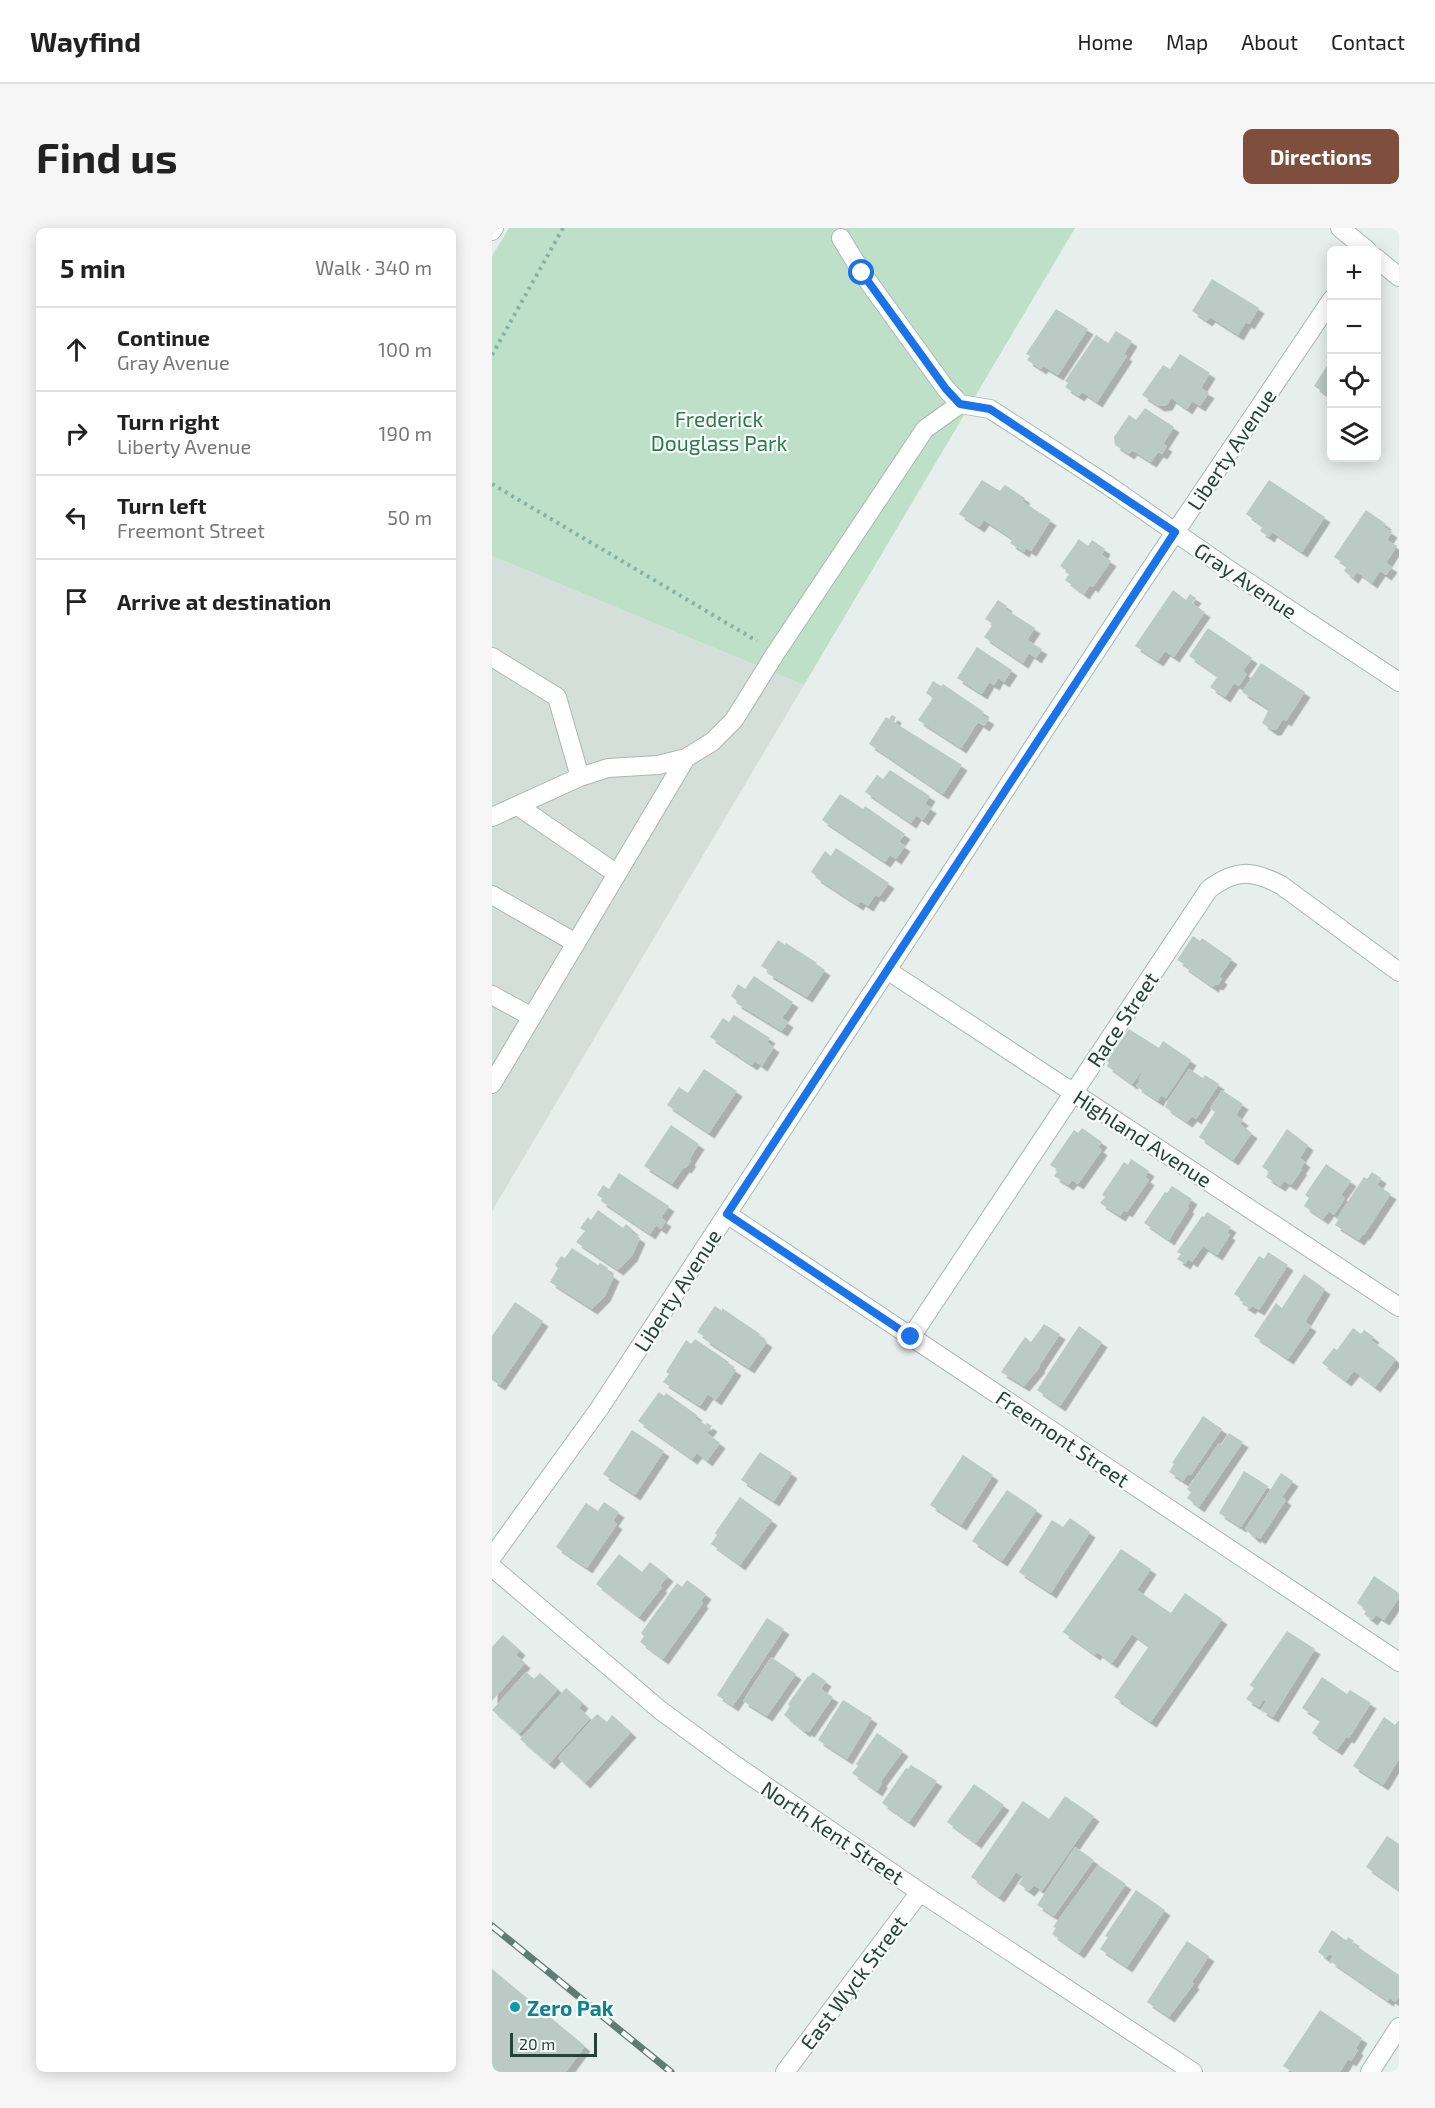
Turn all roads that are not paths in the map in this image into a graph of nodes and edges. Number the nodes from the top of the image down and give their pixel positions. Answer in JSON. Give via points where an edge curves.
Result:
{"nodes":[{"id":1,"x":1340,"y":228,"type":"edge"},
{"id":2,"x":841,"y":238,"type":"dead end"},
{"id":3,"x":1361,"y":246,"type":"edge"},
{"id":4,"x":1381,"y":262,"type":"edge"},
{"id":5,"x":1399,"y":277,"type":"edge"},
{"id":6,"x":1331,"y":300,"type":"edge"},
{"id":7,"x":960,"y":404,"type":"junction"},
{"id":8,"x":1175,"y":532,"type":"junction"},
{"id":9,"x":492,"y":657,"type":"edge"},
{"id":10,"x":1399,"y":682,"type":"edge"},
{"id":11,"x":686,"y":758,"type":"junction"},
{"id":12,"x":580,"y":777,"type":"junction"},
{"id":13,"x":518,"y":806,"type":"junction"},
{"id":14,"x":492,"y":817,"type":"edge"},
{"id":15,"x":617,"y":874,"type":"junction"},
{"id":16,"x":492,"y":896,"type":"edge"},
{"id":17,"x":576,"y":942,"type":"junction"},
{"id":18,"x":887,"y":970,"type":"junction"},
{"id":19,"x":1399,"y":972,"type":"edge"},
{"id":20,"x":492,"y":995,"type":"edge"},
{"id":21,"x":532,"y":1017,"type":"junction"},
{"id":22,"x":492,"y":1084,"type":"edge"},
{"id":23,"x":1074,"y":1092,"type":"junction"},
{"id":24,"x":727,"y":1214,"type":"junction"},
{"id":25,"x":1399,"y":1307,"type":"edge"},
{"id":26,"x":911,"y":1337,"type":"junction"},
{"id":27,"x":492,"y":1557,"type":"edge"},
{"id":28,"x":492,"y":1567,"type":"edge"},
{"id":29,"x":1399,"y":1662,"type":"edge"},
{"id":30,"x":920,"y":1892,"type":"junction"},
{"id":31,"x":1399,"y":2027,"type":"edge"},
{"id":32,"x":785,"y":2072,"type":"edge"},
{"id":33,"x":1193,"y":2072,"type":"edge"},
{"id":34,"x":1370,"y":2072,"type":"edge"}],
"edges":[{"from":1,"to":3,"type":"street"},
{"from":2,"to":7,"type":"street","via":[[862,273]]},
{"from":4,"to":5,"type":"street"},
{"from":6,"to":8,"type":"street","name":"Liberty Avenue"},
{"from":7,"to":8,"type":"street","name":"Gray Avenue","via":[[990,409]]},
{"from":7,"to":11,"type":"street","via":[[925,429],[734,720],[712,742]]},
{"from":8,"to":10,"type":"street","name":"Gray Avenue"},
{"from":8,"to":18,"type":"street","name":"Liberty Avenue"},
{"from":9,"to":12,"type":"street","via":[[557,697]]},
{"from":11,"to":12,"type":"street","via":[[658,765],[608,768]]},
{"from":11,"to":15,"type":"street"},
{"from":12,"to":13,"type":"street"},
{"from":13,"to":14,"type":"street"},
{"from":13,"to":15,"type":"street"},
{"from":15,"to":17,"type":"street"},
{"from":16,"to":17,"type":"street"},
{"from":17,"to":21,"type":"street"},
{"from":18,"to":23,"type":"street","name":"Highland Avenue"},
{"from":18,"to":24,"type":"street","name":"Liberty Avenue"},
{"from":19,"to":23,"type":"street","name":"Race Street","via":[[1281,885],[1244,873],[1225,877],[1209,889]]},
{"from":20,"to":21,"type":"street"},
{"from":21,"to":22,"type":"street"},
{"from":23,"to":25,"type":"street","name":"Highland Avenue"},
{"from":23,"to":26,"type":"street","name":"Race Street"},
{"from":24,"to":26,"type":"street","name":"Freemont Street"},
{"from":24,"to":27,"type":"street","name":"Liberty Avenue","via":[[598,1409]]},
{"from":26,"to":29,"type":"street","name":"Freemont Street"},
{"from":28,"to":30,"type":"street","name":"North Kent Street","via":[[660,1710]]},
{"from":30,"to":32,"type":"street","name":"East Wyck Street"},
{"from":30,"to":33,"type":"street","name":"North Kent Street"},
{"from":31,"to":34,"type":"street"}]}
